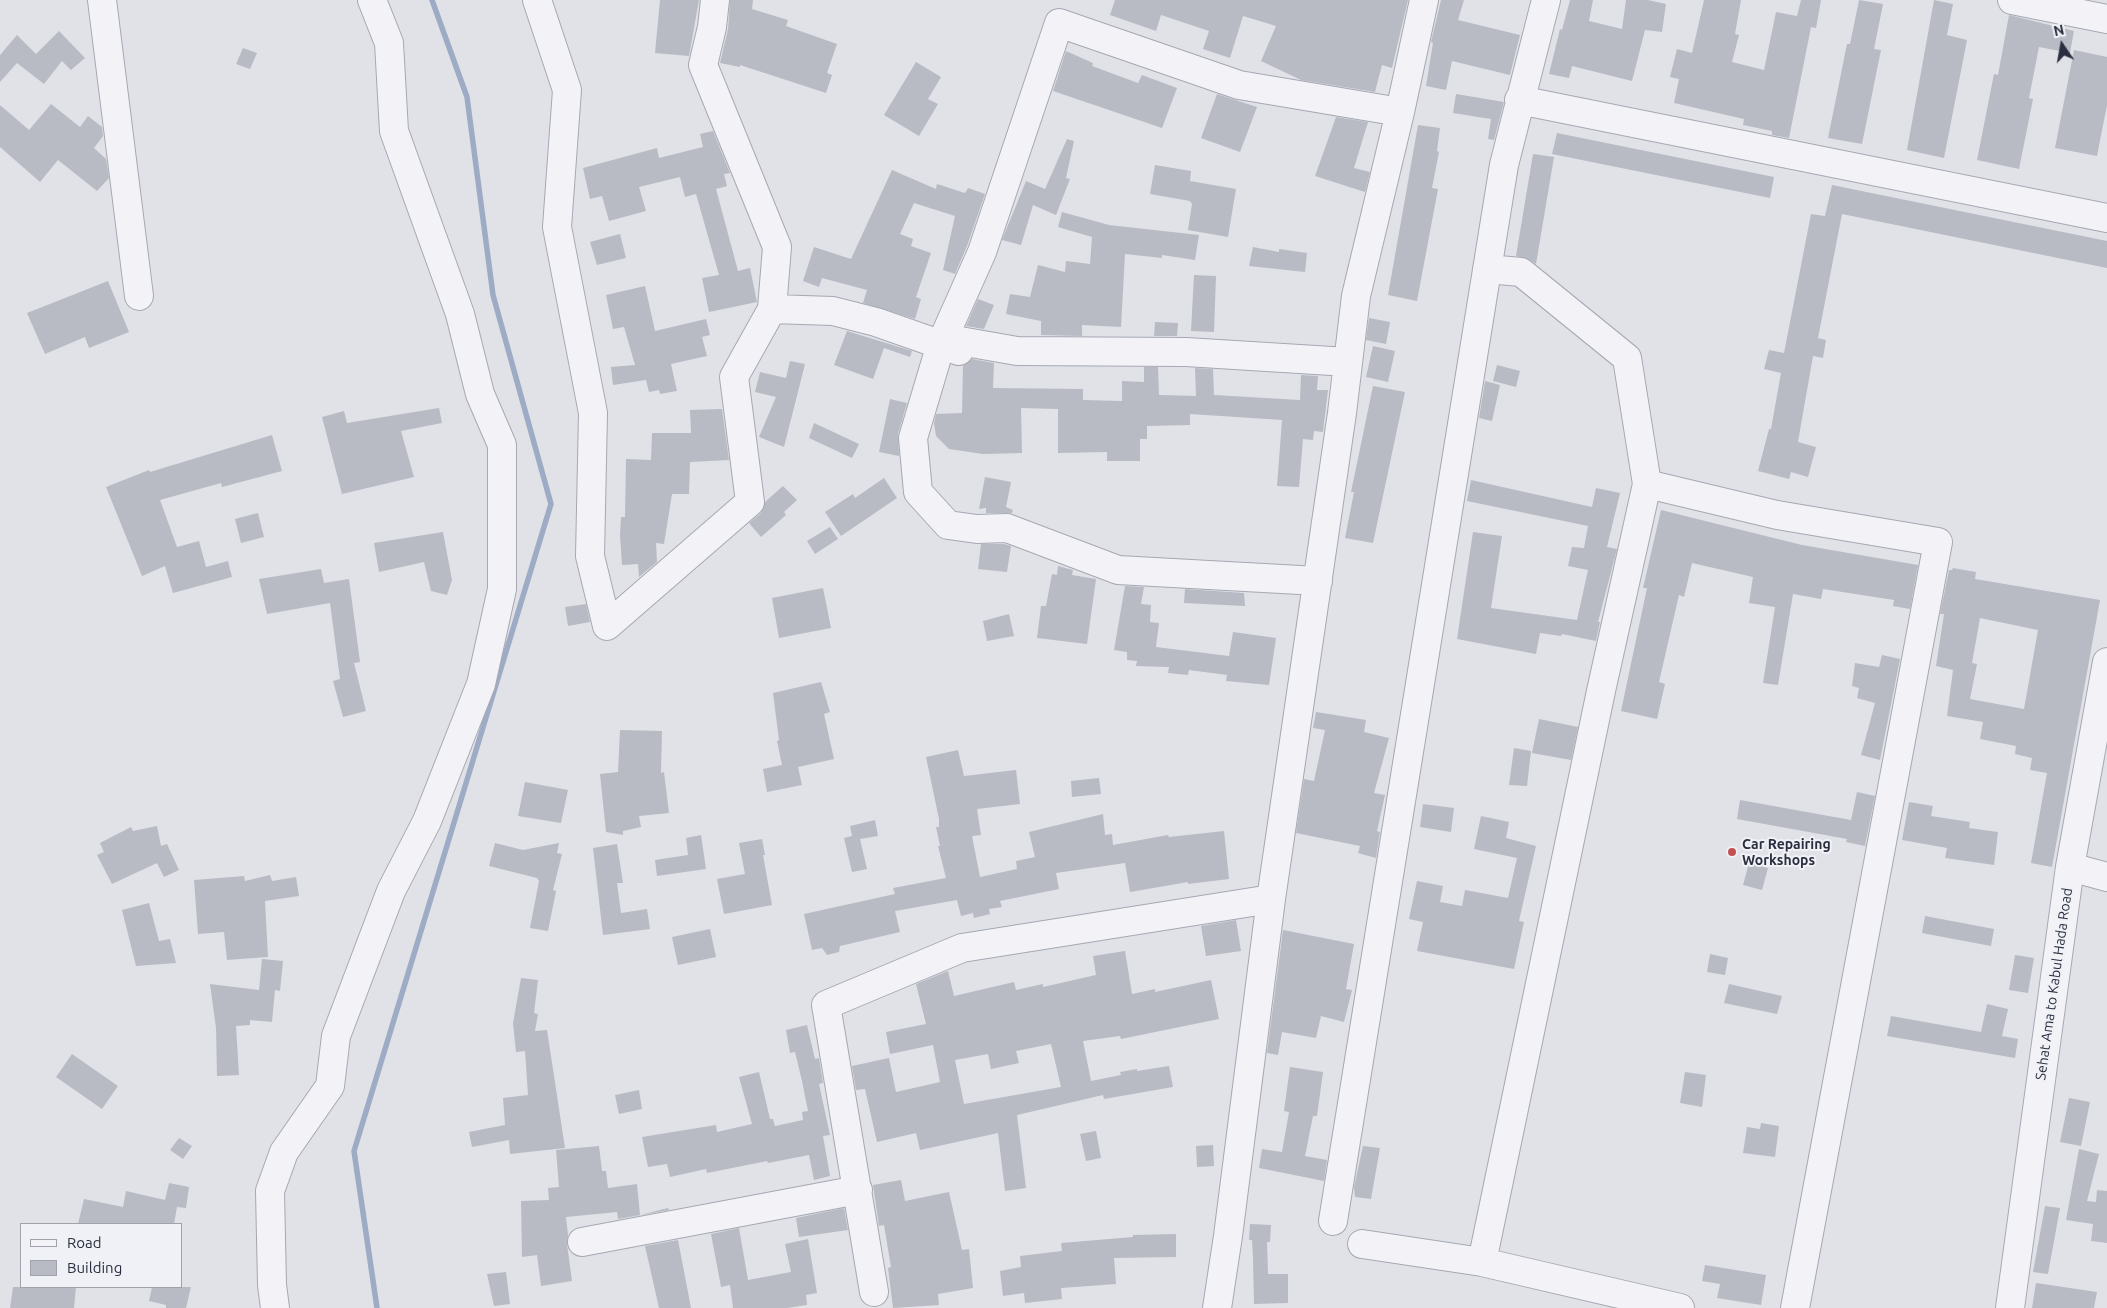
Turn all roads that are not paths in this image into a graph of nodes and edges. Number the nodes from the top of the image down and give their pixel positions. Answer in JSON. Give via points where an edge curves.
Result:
{"nodes":[{"id":1,"x":102,"y":0,"type":"edge"},
{"id":2,"x":372,"y":0,"type":"edge"},
{"id":3,"x":537,"y":0,"type":"edge"},
{"id":4,"x":715,"y":0,"type":"edge"},
{"id":5,"x":1424,"y":0,"type":"edge"},
{"id":6,"x":1546,"y":0,"type":"edge"},
{"id":7,"x":2012,"y":0,"type":"edge"},
{"id":8,"x":2107,"y":19,"type":"edge"},
{"id":9,"x":1519,"y":100,"type":"junction"},
{"id":10,"x":1400,"y":112,"type":"junction"},
{"id":11,"x":2107,"y":218,"type":"edge"},
{"id":12,"x":1487,"y":269,"type":"junction"},
{"id":13,"x":139,"y":296,"type":"dead end"},
{"id":14,"x":772,"y":309,"type":"junction"},
{"id":15,"x":941,"y":344,"type":"junction"},
{"id":16,"x":1348,"y":362,"type":"junction"},
{"id":17,"x":1647,"y":484,"type":"junction"},
{"id":18,"x":1318,"y":581,"type":"junction"},
{"id":19,"x":2107,"y":662,"type":"edge"},
{"id":20,"x":2070,"y":867,"type":"junction"},
{"id":21,"x":2107,"y":877,"type":"edge"},
{"id":22,"x":1271,"y":899,"type":"junction"},
{"id":23,"x":858,"y":1190,"type":"junction"},
{"id":24,"x":1333,"y":1221,"type":"dead end"},
{"id":25,"x":582,"y":1242,"type":"dead end"},
{"id":26,"x":1362,"y":1244,"type":"dead end"},
{"id":27,"x":1482,"y":1262,"type":"junction"},
{"id":28,"x":874,"y":1292,"type":"dead end"},
{"id":29,"x":275,"y":1308,"type":"edge"},
{"id":30,"x":1217,"y":1308,"type":"edge"},
{"id":31,"x":1680,"y":1308,"type":"edge"},
{"id":32,"x":1795,"y":1308,"type":"edge"},
{"id":33,"x":2010,"y":1308,"type":"edge"}],
"edges":[{"from":1,"to":13,"type":"street"},
{"from":2,"to":29,"type":"street","via":[[389,43],[394,131],[460,314],[480,394],[502,445],[502,590],[481,684],[426,821],[392,890],[336,1036],[330,1086],[284,1152],[270,1191]]},
{"from":3,"to":14,"type":"street","via":[[567,90],[557,227],[593,413],[590,556],[607,626],[750,502],[734,376]]},
{"from":4,"to":14,"type":"street","via":[[703,65],[777,248]]},
{"from":5,"to":10,"type":"street"},
{"from":6,"to":9,"type":"street"},
{"from":7,"to":8,"type":"street"},
{"from":9,"to":11,"type":"street"},
{"from":9,"to":12,"type":"street","via":[[1504,165]]},
{"from":10,"to":15,"type":"street","via":[[1239,85],[1059,23],[982,252]]},
{"from":10,"to":16,"type":"street","via":[[1356,296]]},
{"from":12,"to":17,"type":"street","via":[[1521,272],[1627,358]]},
{"from":12,"to":24,"type":"street"},
{"from":14,"to":15,"type":"street","via":[[833,312],[876,322]]},
{"from":15,"to":16,"type":"street","via":[[959,351],[960,341],[1018,351],[1186,352]]},
{"from":15,"to":18,"type":"street","via":[[913,438],[918,492],[948,525],[977,529],[1007,528],[1118,570]]},
{"from":16,"to":18,"type":"street"},
{"from":17,"to":27,"type":"street"},
{"from":17,"to":32,"type":"street","via":[[1776,515],[1938,542]]},
{"from":18,"to":22,"type":"street"},
{"from":19,"to":20,"type":"street","name":"Sehat Ama to Kabul Hada Road"},
{"from":20,"to":21,"type":"street"},
{"from":20,"to":33,"type":"street","name":"Sehat Ama to Kabul Hada Road"},
{"from":22,"to":23,"type":"street","via":[[962,948],[826,1005]]},
{"from":22,"to":30,"type":"street"},
{"from":23,"to":25,"type":"street"},
{"from":23,"to":28,"type":"street"},
{"from":26,"to":27,"type":"street"},
{"from":27,"to":31,"type":"street"}]}
